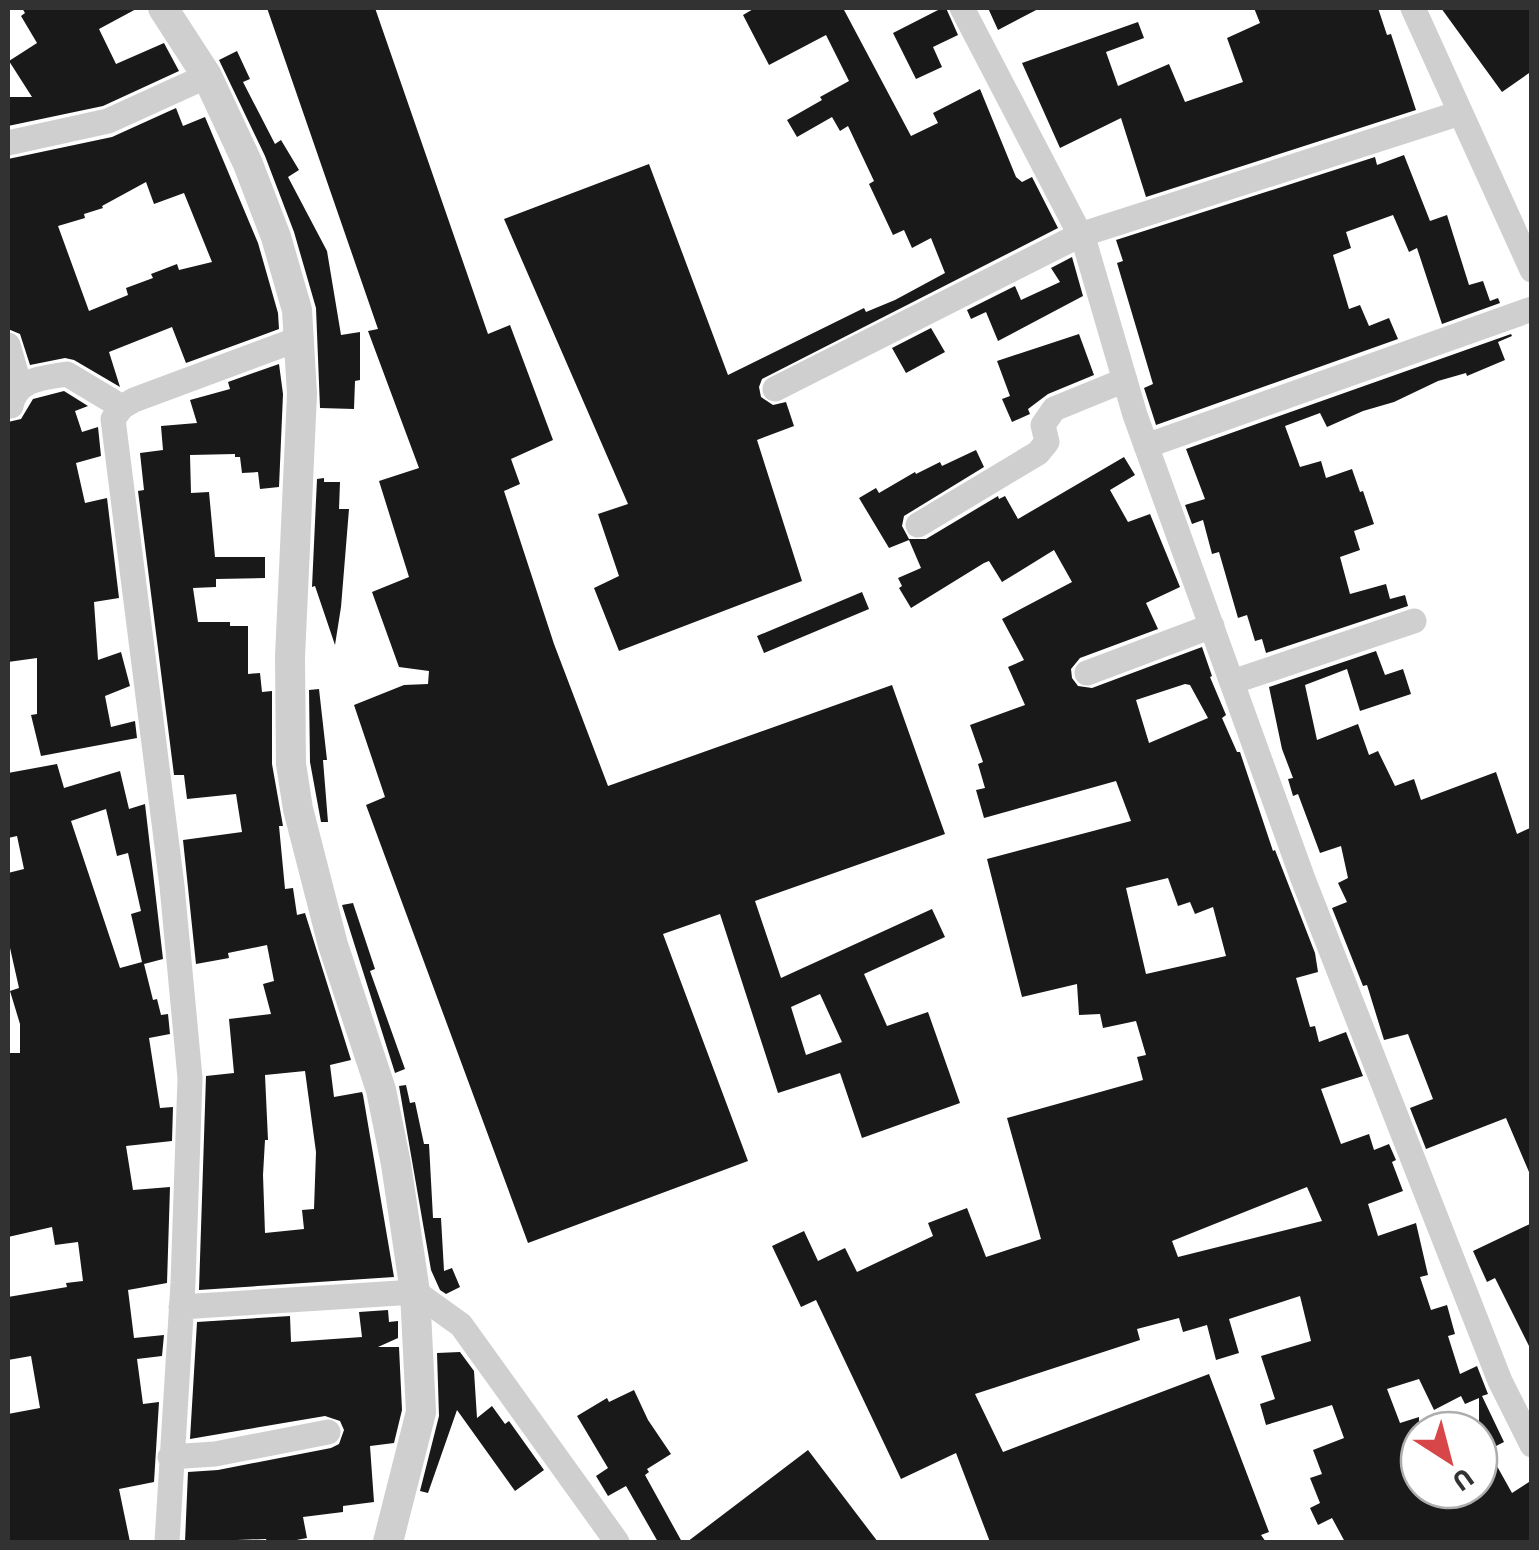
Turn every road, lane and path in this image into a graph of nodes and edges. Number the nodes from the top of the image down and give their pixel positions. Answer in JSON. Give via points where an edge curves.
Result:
{"nodes":[{"id":1,"x":163,"y":8,"type":"edge"},
{"id":2,"x":962,"y":8,"type":"edge"},
{"id":3,"x":1412,"y":8,"type":"edge"},
{"id":4,"x":207,"y":76,"type":"junction"},
{"id":5,"x":1460,"y":112,"type":"junction"},
{"id":6,"x":8,"y":143,"type":"edge"},
{"id":7,"x":1080,"y":235,"type":"junction"},
{"id":8,"x":1532,"y":270,"type":"edge"},
{"id":9,"x":1532,"y":309,"type":"edge"},
{"id":10,"x":301,"y":338,"type":"junction"},
{"id":11,"x":8,"y":346,"type":"edge"},
{"id":12,"x":1124,"y":380,"type":"junction"},
{"id":13,"x":775,"y":388,"type":"dead end"},
{"id":14,"x":122,"y":407,"type":"junction"},
{"id":15,"x":1146,"y":446,"type":"junction"},
{"id":16,"x":918,"y":525,"type":"dead end"},
{"id":17,"x":1414,"y":621,"type":"dead end"},
{"id":18,"x":1212,"y":626,"type":"junction"},
{"id":19,"x":1087,"y":673,"type":"dead end"},
{"id":20,"x":1232,"y":682,"type":"junction"},
{"id":21,"x":415,"y":1292,"type":"junction"},
{"id":22,"x":181,"y":1307,"type":"junction"},
{"id":23,"x":328,"y":1432,"type":"dead end"},
{"id":24,"x":1532,"y":1445,"type":"edge"},
{"id":25,"x":170,"y":1457,"type":"junction"},
{"id":26,"x":167,"y":1542,"type":"edge"},
{"id":27,"x":388,"y":1542,"type":"edge"},
{"id":28,"x":617,"y":1542,"type":"edge"}],
"edges":[{"from":1,"to":4,"type":"street"},
{"from":2,"to":7,"type":"street"},
{"from":3,"to":5,"type":"street"},
{"from":4,"to":6,"type":"street","via":[[108,121]]},
{"from":4,"to":10,"type":"street","via":[[276,237]]},
{"from":5,"to":7,"type":"street"},
{"from":5,"to":8,"type":"street"},
{"from":7,"to":12,"type":"street"},
{"from":7,"to":13,"type":"street"},
{"from":9,"to":15,"type":"street"},
{"from":10,"to":14,"type":"street"},
{"from":10,"to":21,"type":"street","via":[[290,764],[332,945],[381,1090]]},
{"from":11,"to":14,"type":"street","via":[[15,396],[30,381],[67,374]]},
{"from":12,"to":15,"type":"street"},
{"from":12,"to":16,"type":"street","via":[[1054,410],[1043,425],[1047,442],[1038,453]]},
{"from":14,"to":22,"type":"street","via":[[112,430],[172,886],[190,1078]]},
{"from":15,"to":18,"type":"street"},
{"from":17,"to":20,"type":"street"},
{"from":18,"to":19,"type":"street"},
{"from":18,"to":20,"type":"street"},
{"from":20,"to":24,"type":"street","via":[[1380,1081]]},
{"from":21,"to":22,"type":"street"},
{"from":21,"to":27,"type":"street","via":[[420,1412]]},
{"from":21,"to":28,"type":"street","via":[[462,1325]]},
{"from":22,"to":25,"type":"street"},
{"from":23,"to":25,"type":"street"},
{"from":25,"to":26,"type":"street"}]}
